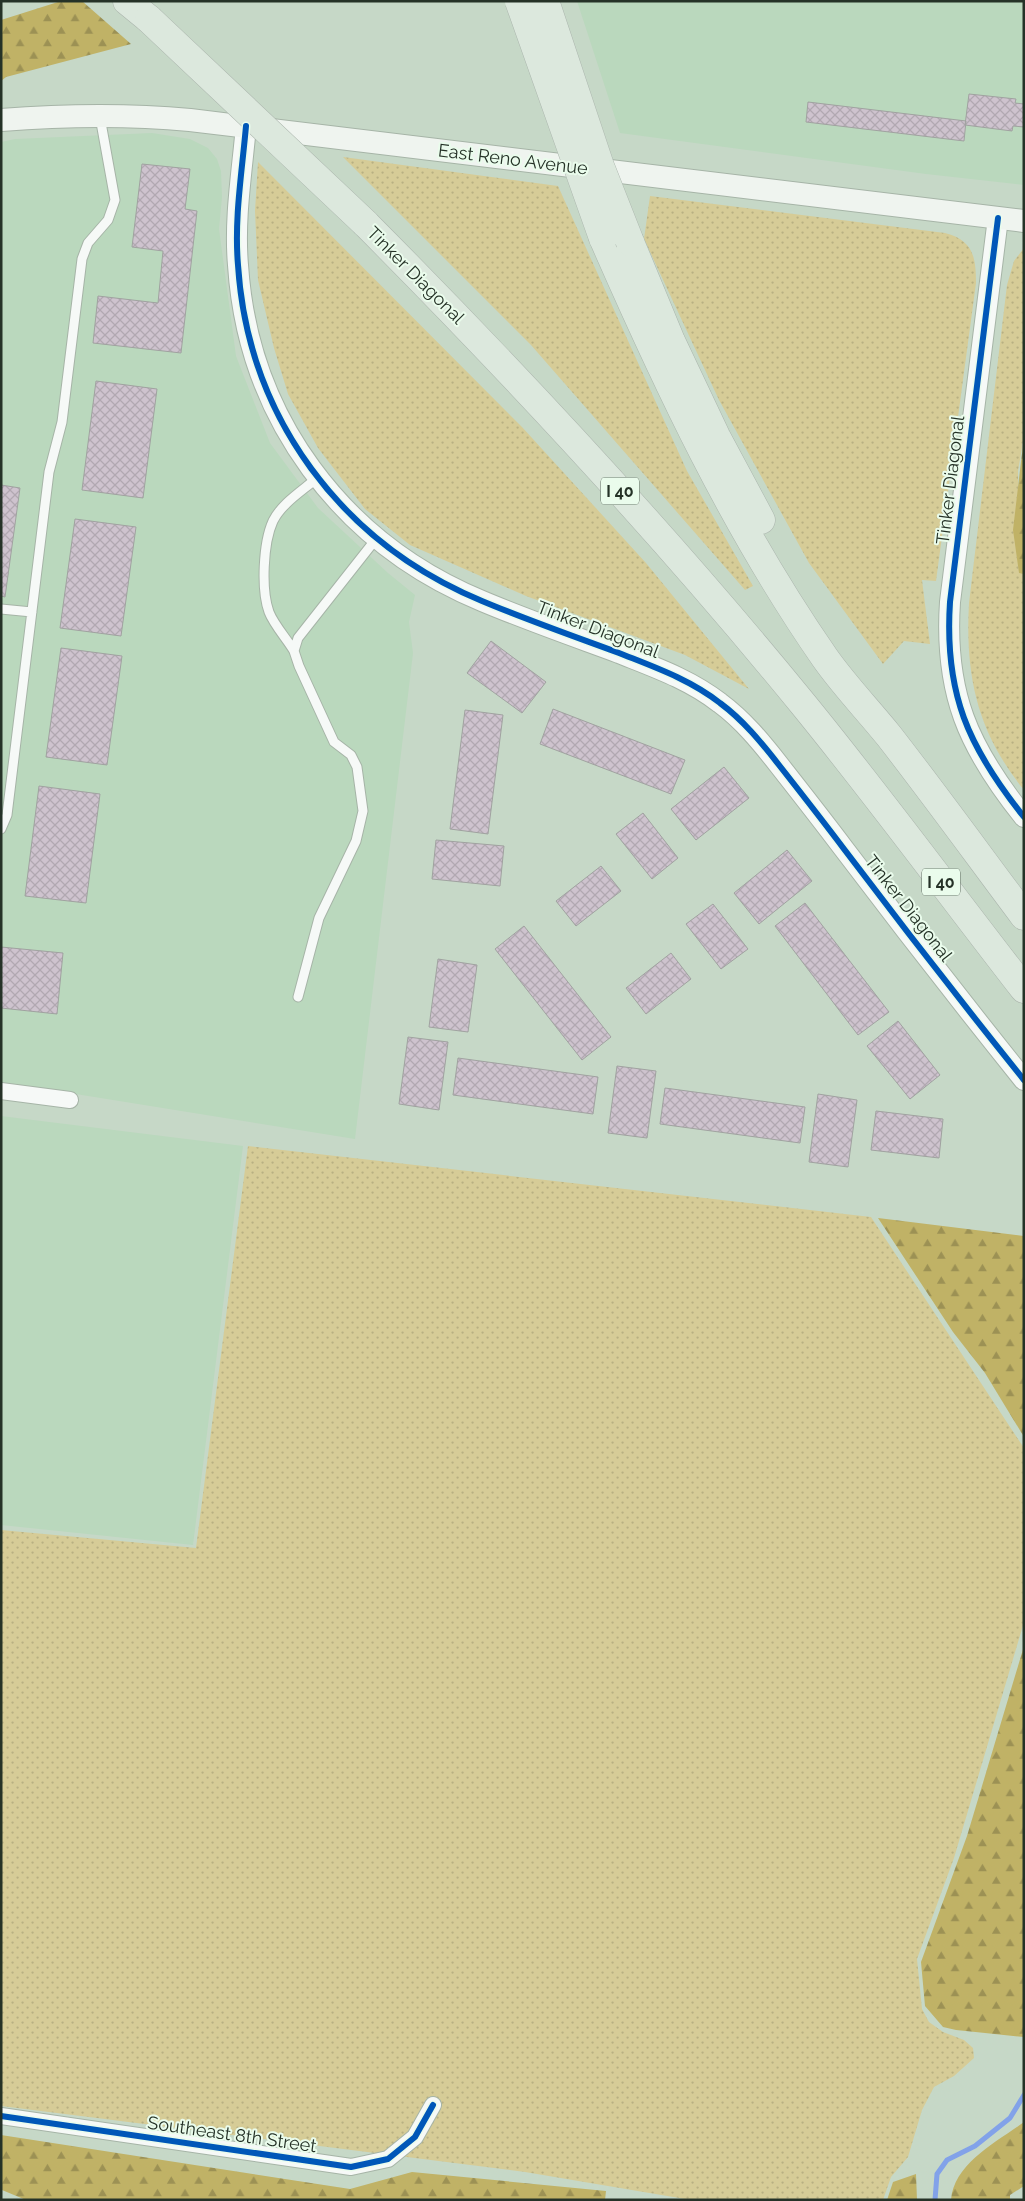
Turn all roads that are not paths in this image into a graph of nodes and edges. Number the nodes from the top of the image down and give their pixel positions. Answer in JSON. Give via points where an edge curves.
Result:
{"nodes":[{"id":1,"x":519,"y":1,"type":"edge"},
{"id":2,"x":545,"y":1,"type":"edge"},
{"id":3,"x":136,"y":7,"type":"edge"},
{"id":4,"x":100,"y":115,"type":"junction"},
{"id":5,"x":1,"y":120,"type":"edge"},
{"id":6,"x":246,"y":126,"type":"junction"},
{"id":7,"x":998,"y":218,"type":"junction"},
{"id":8,"x":1024,"y":221,"type":"edge"},
{"id":9,"x":317,"y":478,"type":"junction"},
{"id":10,"x":376,"y":539,"type":"junction"},
{"id":11,"x":1,"y":609,"type":"edge"},
{"id":12,"x":32,"y":612,"type":"junction"},
{"id":13,"x":294,"y":651,"type":"junction"},
{"id":14,"x":889,"y":736,"type":"junction"},
{"id":15,"x":1024,"y":817,"type":"edge"},
{"id":16,"x":1,"y":829,"type":"edge"},
{"id":17,"x":1024,"y":916,"type":"edge"},
{"id":18,"x":1024,"y":989,"type":"edge"},
{"id":19,"x":298,"y":997,"type":"dead end"},
{"id":20,"x":1024,"y":1080,"type":"edge"},
{"id":21,"x":1,"y":1091,"type":"edge"},
{"id":22,"x":70,"y":1100,"type":"dead end"},
{"id":23,"x":433,"y":2105,"type":"dead end"},
{"id":24,"x":1,"y":2116,"type":"edge"}],
"edges":[{"from":1,"to":14,"type":"highway","number":"I 40","bridge":true,"via":[[604,238],[649,344],[697,444],[758,552],[826,658]]},
{"from":2,"to":14,"type":"highway","bridge":true,"via":[[600,166],[671,340],[716,436],[780,554]]},
{"from":3,"to":18,"type":"highway","name":"Tinker Diagonal","number":"I 40","bridge":true,"via":[[365,223],[448,307],[684,563],[804,705]]},
{"from":4,"to":5,"type":"main road","name":"East Reno Avenue"},
{"from":4,"to":6,"type":"main road","name":"East Reno Avenue","via":[[136,115]]},
{"from":4,"to":12,"type":"lane","via":[[115,200],[108,220],[88,243],[82,259],[62,422],[49,472]]},
{"from":6,"to":7,"type":"main road","name":"East Reno Avenue"},
{"from":6,"to":9,"type":"street","name":"Tinker Diagonal","via":[[238,220],[238,267],[251,344],[269,396]]},
{"from":7,"to":8,"type":"main road","name":"East Reno Avenue"},
{"from":7,"to":15,"type":"street","name":"Tinker Diagonal","via":[[950,602],[949,650],[954,690],[973,742],[994,778]]},
{"from":9,"to":10,"type":"street","name":"Tinker Diagonal"},
{"from":9,"to":13,"type":"lane","via":[[290,500],[273,521],[267,547],[264,580],[269,613]]},
{"from":10,"to":13,"type":"lane","via":[[298,638]]},
{"from":10,"to":20,"type":"street","name":"Tinker Diagonal","via":[[445,584],[661,669],[706,693],[737,717],[794,784]]},
{"from":11,"to":12,"type":"lane"},
{"from":12,"to":16,"type":"lane","via":[[7,815]]},
{"from":13,"to":19,"type":"lane","via":[[334,742],[351,755],[357,767],[364,811],[356,841],[319,918]]},
{"from":14,"to":17,"type":"highway","number":"I 40"},
{"from":21,"to":22,"type":"street"},
{"from":23,"to":24,"type":"street","name":"Southeast 8th Street","via":[[415,2137],[388,2160],[351,2167]]}]}
